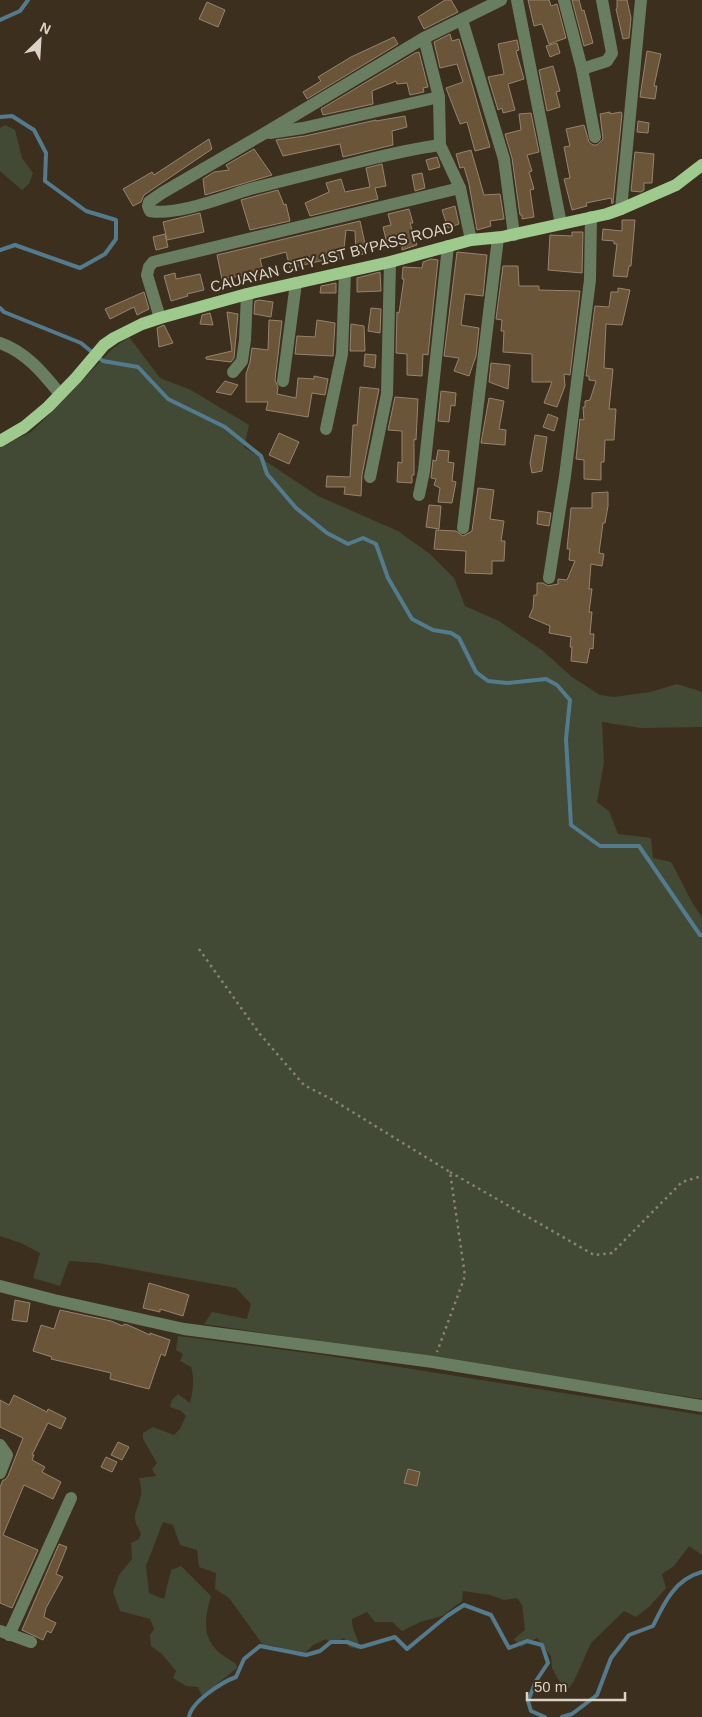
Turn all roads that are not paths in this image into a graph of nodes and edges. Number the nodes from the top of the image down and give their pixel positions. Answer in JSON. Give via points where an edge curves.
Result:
{"nodes":[{"id":1,"x":501,"y":0,"type":"edge"},
{"id":2,"x":517,"y":0,"type":"edge"},
{"id":3,"x":564,"y":0,"type":"edge"},
{"id":4,"x":602,"y":0,"type":"edge"},
{"id":5,"x":640,"y":0,"type":"edge"},
{"id":6,"x":462,"y":20,"type":"junction"},
{"id":7,"x":424,"y":38,"type":"junction"},
{"id":8,"x":582,"y":69,"type":"junction"},
{"id":9,"x":439,"y":97,"type":"junction"},
{"id":10,"x":265,"y":134,"type":"junction"},
{"id":11,"x":595,"y":137,"type":"dead end"},
{"id":12,"x":440,"y":146,"type":"junction"},
{"id":13,"x":702,"y":165,"type":"edge"},
{"id":14,"x":460,"y":188,"type":"junction"},
{"id":15,"x":621,"y":210,"type":"junction"},
{"id":16,"x":591,"y":217,"type":"junction"},
{"id":17,"x":560,"y":224,"type":"junction"},
{"id":18,"x":514,"y":234,"type":"junction"},
{"id":19,"x":498,"y":238,"type":"junction"},
{"id":20,"x":471,"y":240,"type":"junction"},
{"id":21,"x":448,"y":246,"type":"junction"},
{"id":22,"x":390,"y":262,"type":"junction"},
{"id":23,"x":345,"y":272,"type":"junction"},
{"id":24,"x":296,"y":283,"type":"junction"},
{"id":25,"x":247,"y":294,"type":"junction"},
{"id":26,"x":160,"y":318,"type":"junction"},
{"id":27,"x":0,"y":343,"type":"edge"},
{"id":28,"x":233,"y":372,"type":"dead end"},
{"id":29,"x":283,"y":381,"type":"dead end"},
{"id":30,"x":60,"y":394,"type":"junction"},
{"id":31,"x":326,"y":429,"type":"dead end"},
{"id":32,"x":0,"y":441,"type":"edge"},
{"id":33,"x":370,"y":477,"type":"dead end"},
{"id":34,"x":419,"y":495,"type":"dead end"},
{"id":35,"x":463,"y":528,"type":"dead end"},
{"id":36,"x":549,"y":578,"type":"dead end"},
{"id":37,"x":0,"y":1286,"type":"edge"},
{"id":38,"x":702,"y":1406,"type":"edge"},
{"id":39,"x":0,"y":1445,"type":"edge"},
{"id":40,"x":0,"y":1473,"type":"edge"},
{"id":41,"x":71,"y":1498,"type":"dead end"},
{"id":42,"x":4,"y":1633,"type":"edge"},
{"id":43,"x":31,"y":1642,"type":"dead end"}],
"edges":[{"from":1,"to":6,"type":"street"},
{"from":2,"to":17,"type":"street"},
{"from":3,"to":8,"type":"street"},
{"from":4,"to":8,"type":"street","via":[[611,56],[607,61]]},
{"from":5,"to":15,"type":"street"},
{"from":6,"to":7,"type":"street"},
{"from":6,"to":18,"type":"street","via":[[504,159]]},
{"from":7,"to":9,"type":"street"},
{"from":7,"to":10,"type":"street"},
{"from":8,"to":11,"type":"street"},
{"from":9,"to":10,"type":"street"},
{"from":9,"to":12,"type":"street"},
{"from":10,"to":12,"type":"street","via":[[162,193],[149,202],[148,209],[160,211],[204,204],[328,170],[414,149]]},
{"from":12,"to":14,"type":"street"},
{"from":13,"to":15,"type":"main road","name":"CAUAYAN CITY 1ST BYPASS ROAD","via":[[676,185]]},
{"from":14,"to":20,"type":"street"},
{"from":14,"to":26,"type":"street","via":[[153,262],[147,275]]},
{"from":15,"to":16,"type":"main road","name":"CAUAYAN CITY 1ST BYPASS ROAD"},
{"from":16,"to":17,"type":"main road","name":"CAUAYAN CITY 1ST BYPASS ROAD"},
{"from":16,"to":36,"type":"street","via":[[590,280]]},
{"from":17,"to":18,"type":"main road","name":"CAUAYAN CITY 1ST BYPASS ROAD"},
{"from":18,"to":19,"type":"main road","name":"CAUAYAN CITY 1ST BYPASS ROAD"},
{"from":19,"to":20,"type":"main road","name":"CAUAYAN CITY 1ST BYPASS ROAD"},
{"from":19,"to":35,"type":"street"},
{"from":20,"to":21,"type":"main road","name":"CAUAYAN CITY 1ST BYPASS ROAD"},
{"from":21,"to":22,"type":"main road","name":"CAUAYAN CITY 1ST BYPASS ROAD"},
{"from":21,"to":34,"type":"street"},
{"from":22,"to":23,"type":"main road","name":"CAUAYAN CITY 1ST BYPASS ROAD"},
{"from":22,"to":33,"type":"street","via":[[387,394]]},
{"from":23,"to":24,"type":"main road","name":"CAUAYAN CITY 1ST BYPASS ROAD"},
{"from":23,"to":31,"type":"street","via":[[342,354]]},
{"from":24,"to":25,"type":"main road","name":"CAUAYAN CITY 1ST BYPASS ROAD"},
{"from":24,"to":29,"type":"street"},
{"from":25,"to":26,"type":"main road","name":"CAUAYAN CITY 1ST BYPASS ROAD"},
{"from":25,"to":28,"type":"street","via":[[242,362]]},
{"from":26,"to":30,"type":"main road","name":"CAUAYAN CITY 1ST BYPASS ROAD","via":[[135,327],[104,345]]},
{"from":27,"to":30,"type":"street","via":[[39,368]]},
{"from":30,"to":32,"type":"main road","name":"CAUAYAN CITY 1ST BYPASS ROAD","via":[[24,427]]},
{"from":37,"to":38,"type":"street","via":[[184,1329],[433,1362]]},
{"from":39,"to":40,"type":"street","via":[[7,1455]]},
{"from":41,"to":42,"type":"street"},
{"from":42,"to":43,"type":"street"}]}
